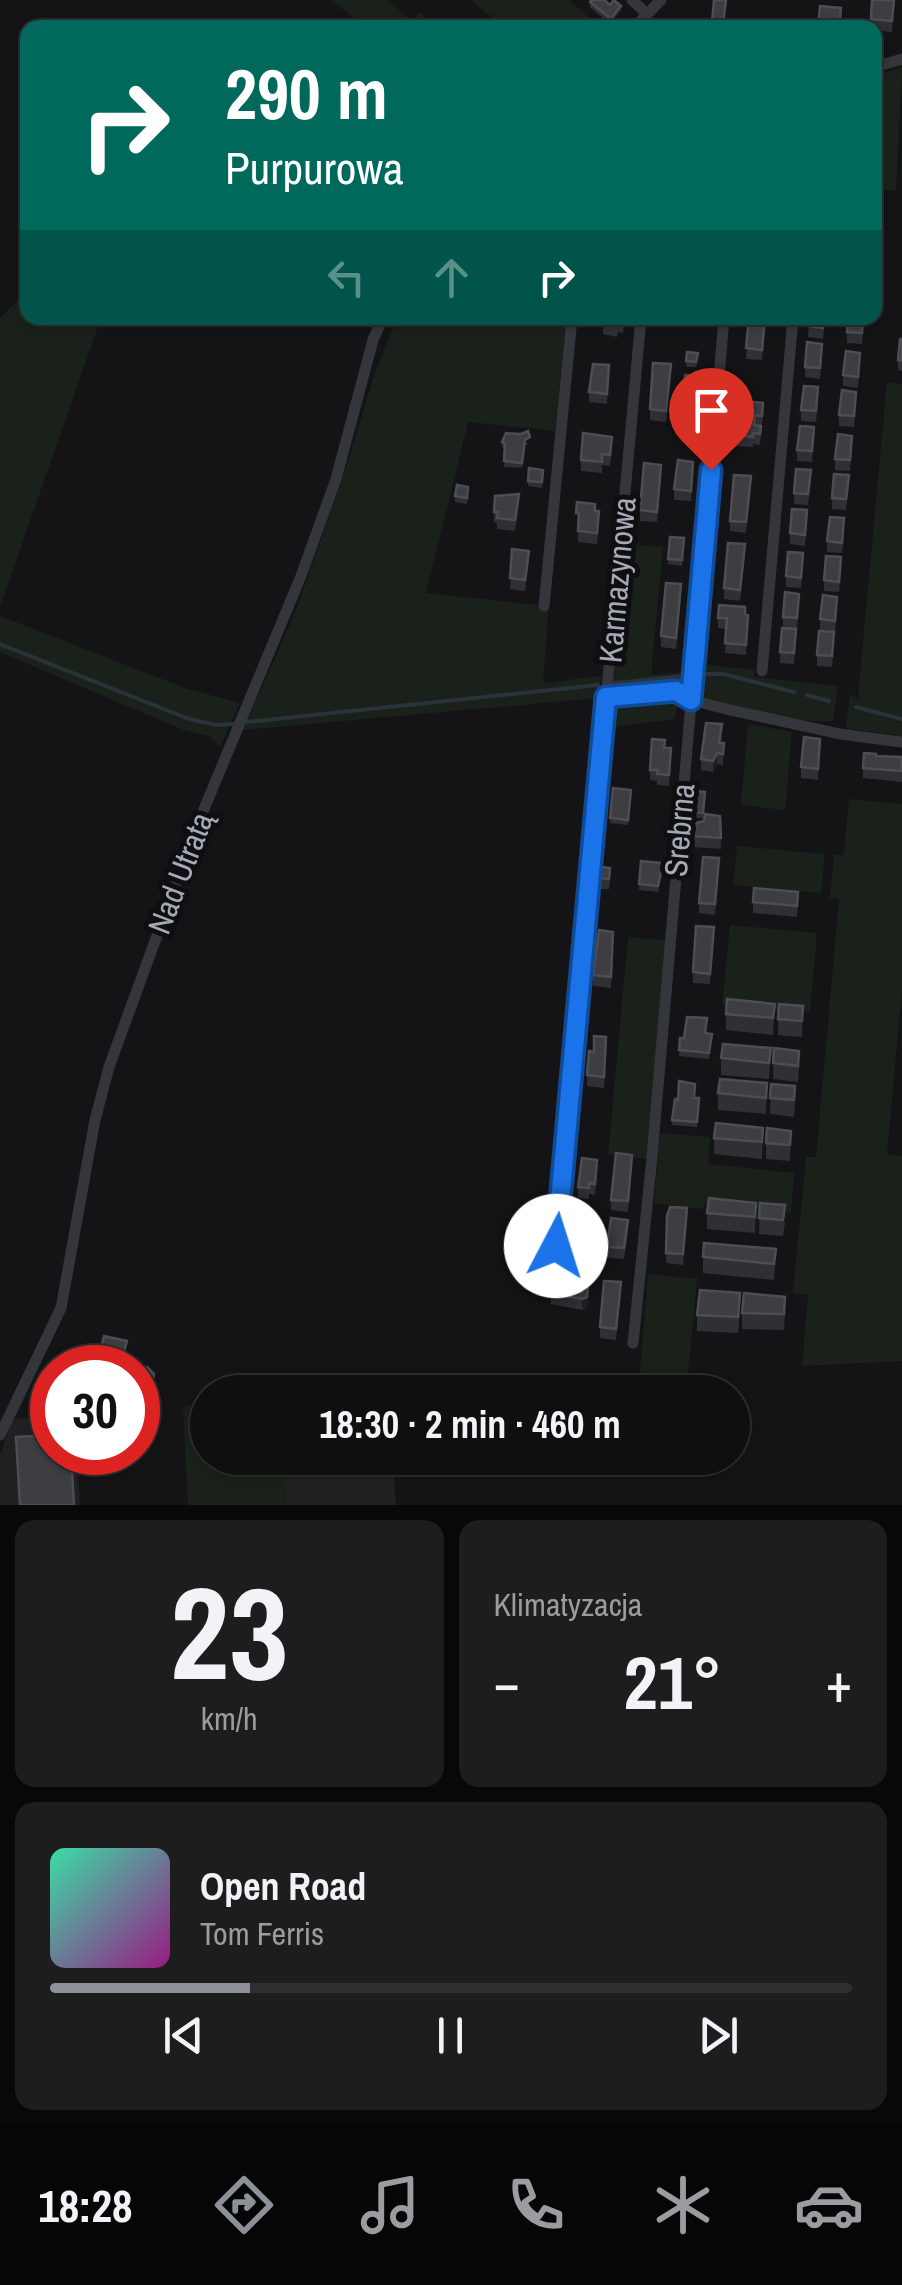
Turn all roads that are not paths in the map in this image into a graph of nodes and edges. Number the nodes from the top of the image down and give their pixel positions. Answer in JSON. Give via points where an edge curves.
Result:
{"nodes":[{"id":1,"x":632,"y":0,"type":"edge"},
{"id":2,"x":661,"y":0,"type":"edge"},
{"id":3,"x":647,"y":14,"type":"junction"},
{"id":4,"x":641,"y":20,"type":"edge"},
{"id":5,"x":380,"y":325,"type":"edge"},
{"id":6,"x":571,"y":325,"type":"edge"},
{"id":7,"x":639,"y":325,"type":"edge"},
{"id":8,"x":723,"y":325,"type":"edge"},
{"id":9,"x":792,"y":325,"type":"edge"},
{"id":10,"x":544,"y":606,"type":"dead end"},
{"id":11,"x":762,"y":671,"type":"dead end"},
{"id":12,"x":606,"y":697,"type":"junction"},
{"id":13,"x":691,"y":700,"type":"junction"},
{"id":14,"x":902,"y":742,"type":"edge"},
{"id":15,"x":565,"y":1257,"type":"dead end"},
{"id":16,"x":633,"y":1343,"type":"dead end"},
{"id":17,"x":0,"y":1435,"type":"edge"}],
"edges":[{"from":1,"to":3,"type":"street"},
{"from":2,"to":3,"type":"street"},
{"from":3,"to":4,"type":"street"},
{"from":5,"to":17,"type":"street","name":"Nad Utratą","via":[[301,576],[197,826],[109,1067],[61,1308]]},
{"from":6,"to":10,"type":"street"},
{"from":7,"to":12,"type":"street","name":"Karmazynowa"},
{"from":8,"to":13,"type":"street","name":"Srebrna"},
{"from":9,"to":11,"type":"street"},
{"from":12,"to":13,"type":"street","via":[[676,691]]},
{"from":12,"to":15,"type":"street","name":"Karmazynowa","via":[[556,1246]]},
{"from":13,"to":14,"type":"street"},
{"from":13,"to":16,"type":"street","name":"Srebrna"}]}
